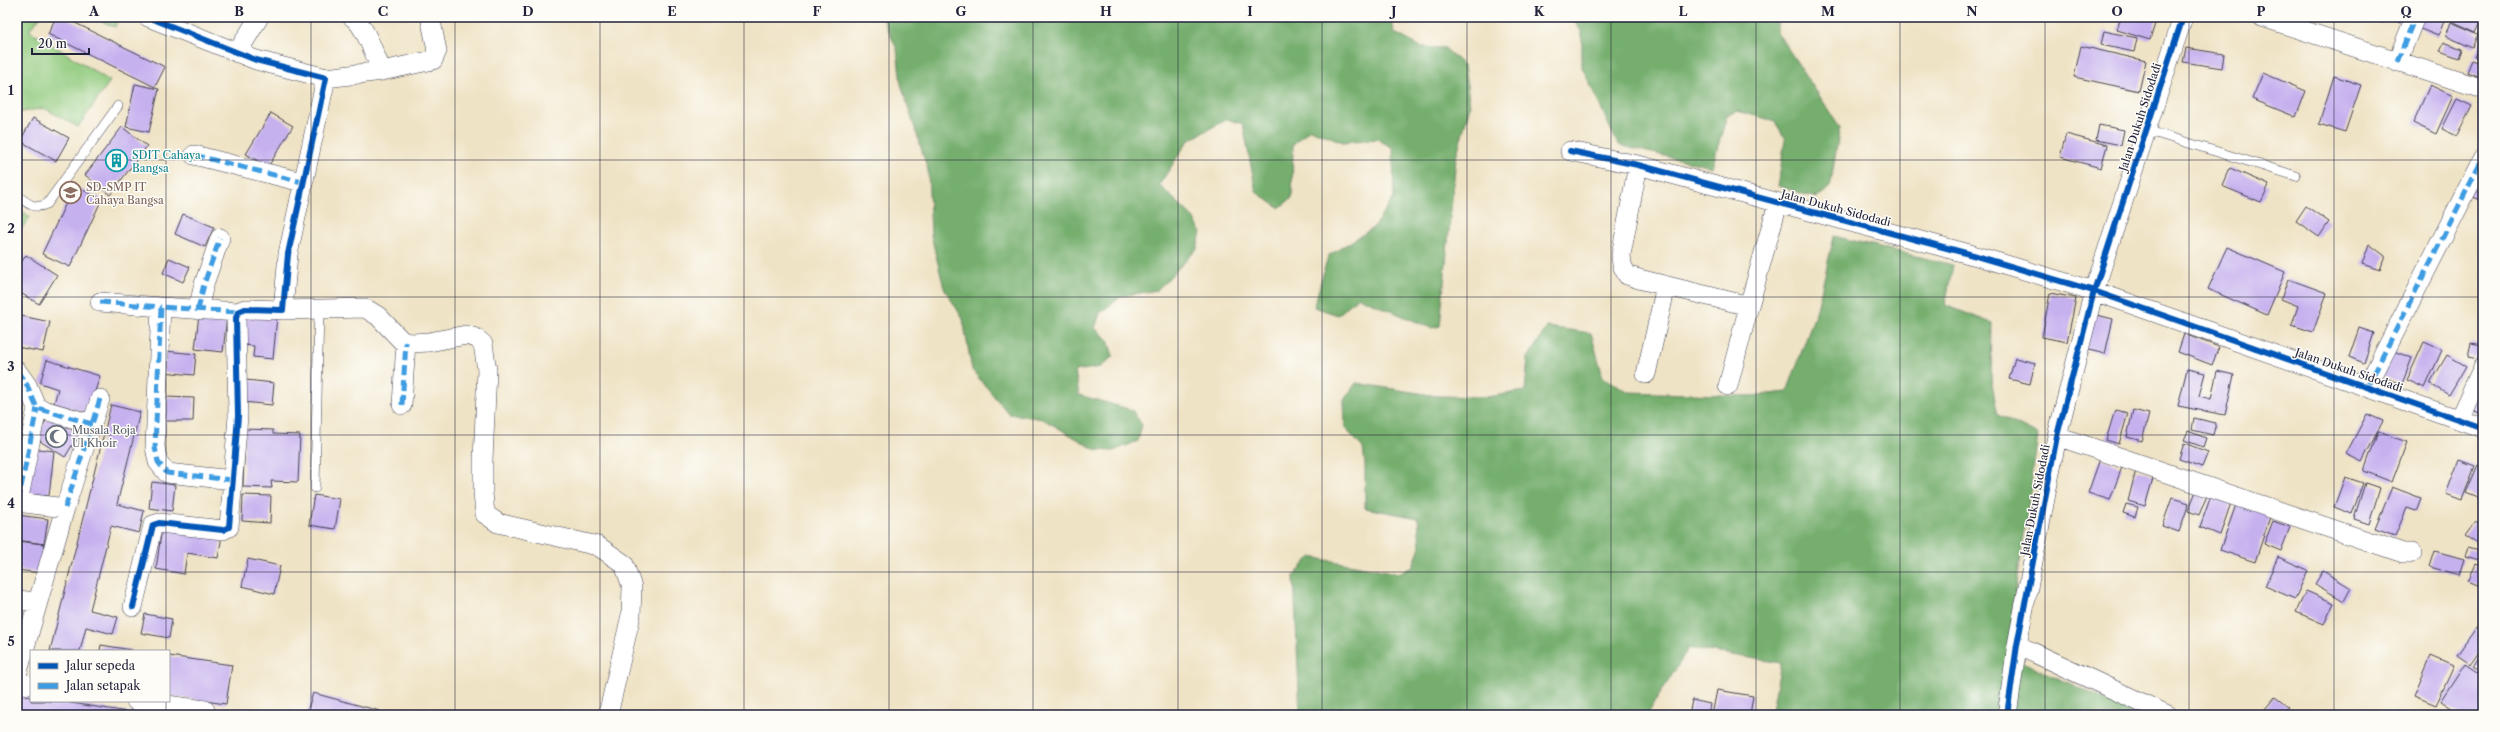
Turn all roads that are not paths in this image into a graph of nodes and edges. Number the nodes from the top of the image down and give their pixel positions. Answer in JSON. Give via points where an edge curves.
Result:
{"nodes":[{"id":1,"x":148,"y":17,"type":"edge"},
{"id":2,"x":259,"y":17,"type":"edge"},
{"id":3,"x":352,"y":17,"type":"edge"},
{"id":4,"x":433,"y":17,"type":"edge"},
{"id":5,"x":2183,"y":17,"type":"edge"},
{"id":6,"x":2262,"y":17,"type":"edge"},
{"id":7,"x":2415,"y":17,"type":"edge"},
{"id":8,"x":237,"y":54,"type":"junction"},
{"id":9,"x":2398,"y":62,"type":"junction"},
{"id":10,"x":382,"y":71,"type":"junction"},
{"id":11,"x":326,"y":78,"type":"junction"},
{"id":12,"x":2483,"y":89,"type":"edge"},
{"id":13,"x":118,"y":106,"type":"dead end"},
{"id":14,"x":2146,"y":130,"type":"junction"},
{"id":15,"x":1570,"y":151,"type":"dead end"},
{"id":16,"x":194,"y":155,"type":"dead end"},
{"id":17,"x":2483,"y":158,"type":"edge"},
{"id":18,"x":1638,"y":165,"type":"junction"},
{"id":19,"x":2296,"y":176,"type":"dead end"},
{"id":20,"x":302,"y":182,"type":"junction"},
{"id":21,"x":17,"y":195,"type":"edge"},
{"id":22,"x":1778,"y":203,"type":"junction"},
{"id":23,"x":220,"y":238,"type":"dead end"},
{"id":24,"x":1666,"y":286,"type":"junction"},
{"id":25,"x":2094,"y":291,"type":"junction"},
{"id":26,"x":100,"y":302,"type":"dead end"},
{"id":27,"x":1749,"y":306,"type":"junction"},
{"id":28,"x":161,"y":307,"type":"junction"},
{"id":29,"x":319,"y":308,"type":"junction"},
{"id":30,"x":198,"y":310,"type":"junction"},
{"id":31,"x":283,"y":310,"type":"junction"},
{"id":32,"x":238,"y":312,"type":"junction"},
{"id":33,"x":406,"y":342,"type":"junction"},
{"id":34,"x":2483,"y":367,"type":"edge"},
{"id":35,"x":17,"y":371,"type":"edge"},
{"id":36,"x":1646,"y":374,"type":"dead end"},
{"id":37,"x":1728,"y":386,"type":"dead end"},
{"id":38,"x":2367,"y":387,"type":"junction"},
{"id":39,"x":100,"y":399,"type":"dead end"},
{"id":40,"x":402,"y":405,"type":"dead end"},
{"id":41,"x":37,"y":408,"type":"junction"},
{"id":42,"x":2459,"y":419,"type":"junction"},
{"id":43,"x":92,"y":424,"type":"junction"},
{"id":44,"x":2483,"y":428,"type":"edge"},
{"id":45,"x":2057,"y":436,"type":"junction"},
{"id":46,"x":232,"y":480,"type":"junction"},
{"id":47,"x":315,"y":488,"type":"dead end"},
{"id":48,"x":18,"y":502,"type":"edge"},
{"id":49,"x":65,"y":508,"type":"junction"},
{"id":50,"x":2412,"y":553,"type":"dead end"},
{"id":51,"x":17,"y":600,"type":"edge"},
{"id":52,"x":133,"y":607,"type":"dead end"},
{"id":53,"x":37,"y":608,"type":"junction"},
{"id":54,"x":17,"y":612,"type":"edge"},
{"id":55,"x":2017,"y":645,"type":"junction"},
{"id":56,"x":17,"y":675,"type":"edge"},
{"id":57,"x":17,"y":683,"type":"edge"},
{"id":58,"x":30,"y":685,"type":"edge"},
{"id":59,"x":144,"y":702,"type":"edge"},
{"id":60,"x":205,"y":715,"type":"edge"},
{"id":61,"x":608,"y":715,"type":"edge"},
{"id":62,"x":2007,"y":715,"type":"edge"},
{"id":63,"x":2168,"y":715,"type":"edge"}],
"edges":[{"from":1,"to":8,"type":"street"},
{"from":2,"to":8,"type":"street"},
{"from":3,"to":10,"type":"street","via":[[356,19],[366,36]]},
{"from":4,"to":10,"type":"street","via":[[430,21],[437,51],[434,60]]},
{"from":5,"to":14,"type":"street","name":"Jalan Dukuh Sidodadi"},
{"from":6,"to":9,"type":"street"},
{"from":7,"to":9,"type":"street"},
{"from":8,"to":11,"type":"street"},
{"from":9,"to":12,"type":"street"},
{"from":10,"to":11,"type":"street"},
{"from":11,"to":20,"type":"street"},
{"from":13,"to":21,"type":"lane","via":[[46,204],[40,208],[32,206]]},
{"from":14,"to":19,"type":"lane"},
{"from":14,"to":25,"type":"street","name":"Jalan Dukuh Sidodadi"},
{"from":15,"to":18,"type":"street","name":"Jalan Dukuh Sidodadi"},
{"from":16,"to":20,"type":"street"},
{"from":17,"to":38,"type":"street"},
{"from":18,"to":22,"type":"street","name":"Jalan Dukuh Sidodadi"},
{"from":18,"to":24,"type":"street","via":[[1621,255],[1622,265],[1627,275]]},
{"from":20,"to":31,"type":"street","via":[[288,254]]},
{"from":22,"to":25,"type":"street","name":"Jalan Dukuh Sidodadi","via":[[1973,255]]},
{"from":22,"to":27,"type":"street"},
{"from":23,"to":30,"type":"street"},
{"from":24,"to":27,"type":"street"},
{"from":24,"to":36,"type":"street"},
{"from":25,"to":38,"type":"street","name":"Jalan Dukuh Sidodadi"},
{"from":25,"to":45,"type":"street","name":"Jalan Dukuh Sidodadi"},
{"from":26,"to":28,"type":"street"},
{"from":27,"to":37,"type":"street"},
{"from":28,"to":30,"type":"street"},
{"from":28,"to":46,"type":"street","via":[[155,415],[155,454],[158,462],[171,475]]},
{"from":29,"to":31,"type":"street"},
{"from":29,"to":33,"type":"street","via":[[365,308],[378,316],[394,334]]},
{"from":29,"to":47,"type":"lane"},
{"from":30,"to":32,"type":"street"},
{"from":31,"to":32,"type":"street","via":[[245,309]]},
{"from":32,"to":46,"type":"street","via":[[237,432]]},
{"from":33,"to":40,"type":"street"},
{"from":33,"to":61,"type":"street","via":[[429,342],[466,335],[476,338],[483,344],[487,370],[483,493],[484,509],[489,519],[498,524],[598,546],[616,556],[628,572],[632,587],[631,615]]},
{"from":34,"to":42,"type":"street"},
{"from":35,"to":41,"type":"street","via":[[27,385]]},
{"from":38,"to":42,"type":"street","name":"Jalan Dukuh Sidodadi"},
{"from":39,"to":43,"type":"street"},
{"from":41,"to":43,"type":"street"},
{"from":41,"to":48,"type":"street"},
{"from":42,"to":44,"type":"street","name":"Jalan Dukuh Sidodadi"},
{"from":43,"to":49,"type":"street"},
{"from":45,"to":50,"type":"street","name":"Jalan Dukuh Sidodadi","via":[[2257,501],[2403,553]]},
{"from":45,"to":55,"type":"street","name":"Jalan Dukuh Sidodadi"},
{"from":46,"to":52,"type":"street","via":[[229,527],[223,530],[159,523],[153,525]]},
{"from":48,"to":49,"type":"street"},
{"from":49,"to":53,"type":"street"},
{"from":51,"to":53,"type":"street"},
{"from":53,"to":54,"type":"street"},
{"from":53,"to":56,"type":"street"},
{"from":55,"to":62,"type":"street","name":"Jalan Dukuh Sidodadi"},
{"from":55,"to":63,"type":"street"},
{"from":57,"to":58,"type":"street"},
{"from":59,"to":60,"type":"street","via":[[205,710]]}]}
